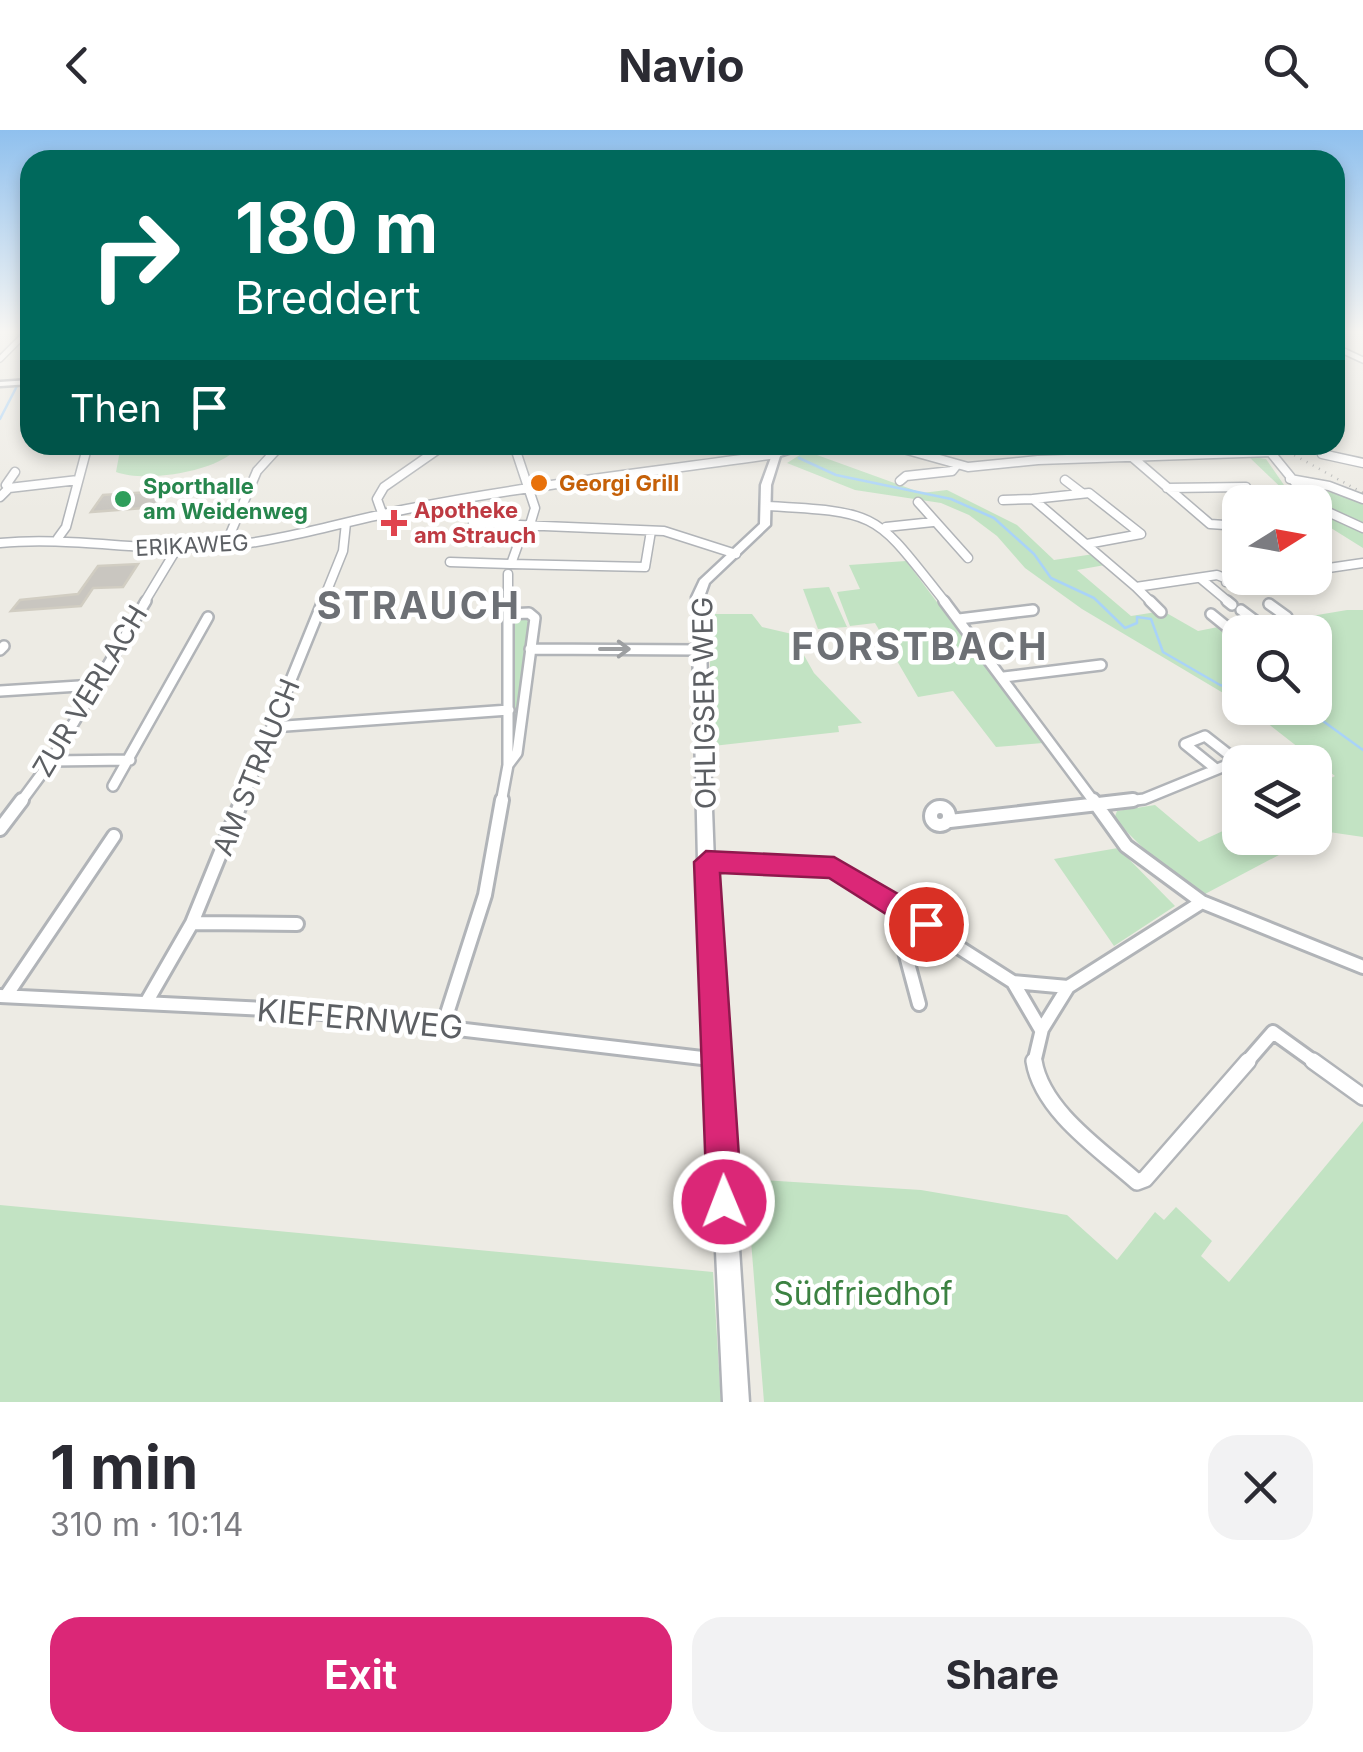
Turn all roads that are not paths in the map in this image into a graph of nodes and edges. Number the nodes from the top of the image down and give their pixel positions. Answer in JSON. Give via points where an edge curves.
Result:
{"nodes":[{"id":1,"x":85,"y":455,"type":"edge"},
{"id":2,"x":272,"y":455,"type":"edge"},
{"id":3,"x":430,"y":455,"type":"edge"},
{"id":4,"x":517,"y":455,"type":"edge"},
{"id":5,"x":769,"y":455,"type":"edge"},
{"id":6,"x":776,"y":455,"type":"edge"},
{"id":7,"x":919,"y":455,"type":"edge"},
{"id":8,"x":1176,"y":455,"type":"edge"},
{"id":9,"x":1275,"y":455,"type":"edge"},
{"id":10,"x":1327,"y":455,"type":"edge"},
{"id":11,"x":1132,"y":457,"type":"junction"},
{"id":12,"x":1363,"y":463,"type":"edge"},
{"id":13,"x":956,"y":466,"type":"junction"},
{"id":14,"x":15,"y":472,"type":"dead end"},
{"id":15,"x":1290,"y":479,"type":"junction"},
{"id":16,"x":78,"y":480,"type":"junction"},
{"id":17,"x":1066,"y":480,"type":"dead end"},
{"id":18,"x":900,"y":481,"type":"dead end"},
{"id":19,"x":1296,"y":485,"type":"edge"},
{"id":20,"x":9,"y":488,"type":"junction"},
{"id":21,"x":1166,"y":488,"type":"junction"},
{"id":22,"x":1222,"y":488,"type":"edge"},
{"id":23,"x":530,"y":491,"type":"junction"},
{"id":24,"x":1082,"y":493,"type":"junction"},
{"id":25,"x":0,"y":497,"type":"edge"},
{"id":26,"x":1033,"y":499,"type":"junction"},
{"id":27,"x":1363,"y":499,"type":"edge"},
{"id":28,"x":1003,"y":500,"type":"dead end"},
{"id":29,"x":918,"y":502,"type":"dead end"},
{"id":30,"x":767,"y":506,"type":"junction"},
{"id":31,"x":382,"y":513,"type":"junction"},
{"id":32,"x":1332,"y":513,"type":"edge"},
{"id":33,"x":933,"y":522,"type":"junction"},
{"id":34,"x":346,"y":523,"type":"junction"},
{"id":35,"x":474,"y":523,"type":"dead end"},
{"id":36,"x":1222,"y":525,"type":"edge"},
{"id":37,"x":886,"y":527,"type":"junction"},
{"id":38,"x":527,"y":528,"type":"junction"},
{"id":39,"x":1363,"y":528,"type":"edge"},
{"id":40,"x":651,"y":531,"type":"junction"},
{"id":41,"x":58,"y":538,"type":"junction"},
{"id":42,"x":0,"y":543,"type":"edge"},
{"id":43,"x":1087,"y":544,"type":"junction"},
{"id":44,"x":225,"y":546,"type":"junction"},
{"id":45,"x":176,"y":550,"type":"junction"},
{"id":46,"x":736,"y":554,"type":"junction"},
{"id":47,"x":968,"y":558,"type":"dead end"},
{"id":48,"x":450,"y":562,"type":"dead end"},
{"id":49,"x":1363,"y":563,"type":"edge"},
{"id":50,"x":1332,"y":568,"type":"edge"},
{"id":51,"x":510,"y":569,"type":"junction"},
{"id":52,"x":1203,"y":577,"type":"junction"},
{"id":53,"x":1222,"y":583,"type":"edge"},
{"id":54,"x":1136,"y":586,"type":"junction"},
{"id":55,"x":1270,"y":604,"type":"dead end"},
{"id":56,"x":1033,"y":610,"type":"dead end"},
{"id":57,"x":1161,"y":612,"type":"dead end"},
{"id":58,"x":508,"y":614,"type":"junction"},
{"id":59,"x":1212,"y":614,"type":"dead end"},
{"id":60,"x":1246,"y":615,"type":"edge"},
{"id":61,"x":1284,"y":615,"type":"edge"},
{"id":62,"x":208,"y":617,"type":"dead end"},
{"id":63,"x":959,"y":620,"type":"junction"},
{"id":64,"x":1222,"y":623,"type":"edge"},
{"id":65,"x":530,"y":649,"type":"junction"},
{"id":66,"x":700,"y":650,"type":"junction"},
{"id":67,"x":1101,"y":665,"type":"dead end"},
{"id":68,"x":1004,"y":677,"type":"junction"},
{"id":69,"x":95,"y":685,"type":"junction"},
{"id":70,"x":0,"y":692,"type":"edge"},
{"id":71,"x":509,"y":710,"type":"junction"},
{"id":72,"x":272,"y":727,"type":"junction"},
{"id":73,"x":130,"y":760,"type":"junction"},
{"id":74,"x":52,"y":761,"type":"junction"},
{"id":75,"x":508,"y":765,"type":"junction"},
{"id":76,"x":1216,"y":769,"type":"junction"},
{"id":77,"x":113,"y":786,"type":"dead end"},
{"id":78,"x":1097,"y":806,"type":"junction"},
{"id":79,"x":950,"y":822,"type":"dead end"},
{"id":80,"x":0,"y":829,"type":"edge"},
{"id":81,"x":114,"y":836,"type":"dead end"},
{"id":82,"x":706,"y":862,"type":"junction"},
{"id":83,"x":1202,"y":902,"type":"junction"},
{"id":84,"x":900,"y":908,"type":"junction"},
{"id":85,"x":192,"y":924,"type":"junction"},
{"id":86,"x":297,"y":924,"type":"dead end"},
{"id":87,"x":1363,"y":968,"type":"edge"},
{"id":88,"x":1013,"y":982,"type":"junction"},
{"id":89,"x":1068,"y":987,"type":"junction"},
{"id":90,"x":3,"y":996,"type":"edge"},
{"id":91,"x":146,"y":1003,"type":"junction"},
{"id":92,"x":919,"y":1004,"type":"dead end"},
{"id":93,"x":443,"y":1026,"type":"junction"},
{"id":94,"x":1041,"y":1030,"type":"junction"},
{"id":95,"x":719,"y":1060,"type":"junction"},
{"id":96,"x":1363,"y":1096,"type":"edge"},
{"id":97,"x":736,"y":1402,"type":"edge"}],
"edges":[{"from":1,"to":16,"type":"street"},
{"from":2,"to":44,"type":"street","via":[[257,471]]},
{"from":3,"to":31,"type":"street","via":[[384,487],[377,499]]},
{"from":4,"to":23,"type":"street"},
{"from":5,"to":23,"type":"street","name":"ERIKAWEG"},
{"from":6,"to":30,"type":"street","name":"OHLIGSER WEG"},
{"from":7,"to":13,"type":"street"},
{"from":8,"to":11,"type":"street"},
{"from":9,"to":15,"type":"street"},
{"from":10,"to":12,"type":"street"},
{"from":11,"to":13,"type":"street"},
{"from":11,"to":21,"type":"street"},
{"from":13,"to":18,"type":"street"},
{"from":14,"to":20,"type":"street"},
{"from":15,"to":19,"type":"street"},
{"from":15,"to":27,"type":"street"},
{"from":16,"to":20,"type":"street"},
{"from":16,"to":41,"type":"street"},
{"from":17,"to":24,"type":"street"},
{"from":20,"to":25,"type":"street"},
{"from":21,"to":22,"type":"street"},
{"from":21,"to":36,"type":"street","via":[[1210,524]]},
{"from":23,"to":31,"type":"street","name":"ERIKAWEG"},
{"from":23,"to":38,"type":"street","via":[[535,510]]},
{"from":24,"to":26,"type":"street"},
{"from":24,"to":43,"type":"street","via":[[1094,495],[1141,534]]},
{"from":26,"to":28,"type":"street"},
{"from":26,"to":43,"type":"street"},
{"from":29,"to":33,"type":"street"},
{"from":30,"to":37,"type":"street","via":[[850,510]]},
{"from":30,"to":46,"type":"street","name":"OHLIGSER WEG","via":[[765,525]]},
{"from":31,"to":34,"type":"street","name":"ERIKAWEG"},
{"from":32,"to":39,"type":"street"},
{"from":33,"to":37,"type":"street"},
{"from":33,"to":47,"type":"street"},
{"from":34,"to":44,"type":"street","name":"ERIKAWEG"},
{"from":34,"to":72,"type":"street","name":"AM STRAUCH","via":[[343,551]]},
{"from":35,"to":38,"type":"street"},
{"from":37,"to":63,"type":"street"},
{"from":38,"to":40,"type":"street"},
{"from":38,"to":51,"type":"street"},
{"from":40,"to":46,"type":"street"},
{"from":40,"to":51,"type":"street","via":[[645,567]]},
{"from":41,"to":42,"type":"street","name":"ERIKAWEG"},
{"from":41,"to":45,"type":"street","name":"ERIKAWEG"},
{"from":43,"to":54,"type":"street"},
{"from":44,"to":45,"type":"street","name":"ERIKAWEG"},
{"from":45,"to":69,"type":"street","name":"ZUR VERLACH"},
{"from":46,"to":66,"type":"street","name":"OHLIGSER WEG","via":[[700,589]]},
{"from":48,"to":51,"type":"street"},
{"from":49,"to":50,"type":"street"},
{"from":51,"to":58,"type":"street"},
{"from":52,"to":53,"type":"street"},
{"from":52,"to":54,"type":"street"},
{"from":52,"to":60,"type":"street"},
{"from":54,"to":57,"type":"street"},
{"from":55,"to":61,"type":"street"},
{"from":56,"to":63,"type":"street"},
{"from":58,"to":65,"type":"street","via":[[535,618]]},
{"from":58,"to":71,"type":"street"},
{"from":59,"to":64,"type":"street"},
{"from":62,"to":73,"type":"street"},
{"from":63,"to":68,"type":"street"},
{"from":65,"to":66,"type":"street","one_way":true},
{"from":65,"to":75,"type":"street","via":[[516,753]]},
{"from":66,"to":82,"type":"street","name":"OHLIGSER WEG"},
{"from":67,"to":68,"type":"street"},
{"from":68,"to":78,"type":"street"},
{"from":69,"to":70,"type":"street"},
{"from":69,"to":74,"type":"street","name":"ZUR VERLACH"},
{"from":71,"to":72,"type":"street"},
{"from":71,"to":75,"type":"street"},
{"from":72,"to":85,"type":"street","name":"AM STRAUCH"},
{"from":73,"to":74,"type":"street"},
{"from":73,"to":77,"type":"street"},
{"from":74,"to":80,"type":"street","name":"ZUR VERLACH"},
{"from":75,"to":93,"type":"street","via":[[485,895]]},
{"from":76,"to":76,"type":"street","via":[[1237,760],[1205,736],[1185,744]]},
{"from":76,"to":78,"type":"street","via":[[1144,799]]},
{"from":78,"to":79,"type":"street"},
{"from":78,"to":83,"type":"street","via":[[1146,864]]},
{"from":81,"to":90,"type":"street"},
{"from":82,"to":84,"type":"street","via":[[834,867]]},
{"from":82,"to":95,"type":"street","name":"OHLIGSER WEG"},
{"from":83,"to":87,"type":"street"},
{"from":83,"to":89,"type":"street"},
{"from":84,"to":88,"type":"street"},
{"from":84,"to":92,"type":"street","via":[[897,922]]},
{"from":85,"to":86,"type":"street"},
{"from":85,"to":91,"type":"street","name":"AM STRAUCH"},
{"from":88,"to":89,"type":"street"},
{"from":88,"to":94,"type":"street"},
{"from":89,"to":94,"type":"street"},
{"from":90,"to":91,"type":"street","name":"KIEFERNWEG"},
{"from":91,"to":93,"type":"street","name":"KIEFERNWEG","via":[[305,1010]]},
{"from":93,"to":95,"type":"street","name":"KIEFERNWEG"},
{"from":94,"to":96,"type":"street","via":[[1032,1058],[1048,1098],[1137,1182],[1273,1032]]},
{"from":95,"to":97,"type":"street","name":"OHLIGSER WEG"}]}
